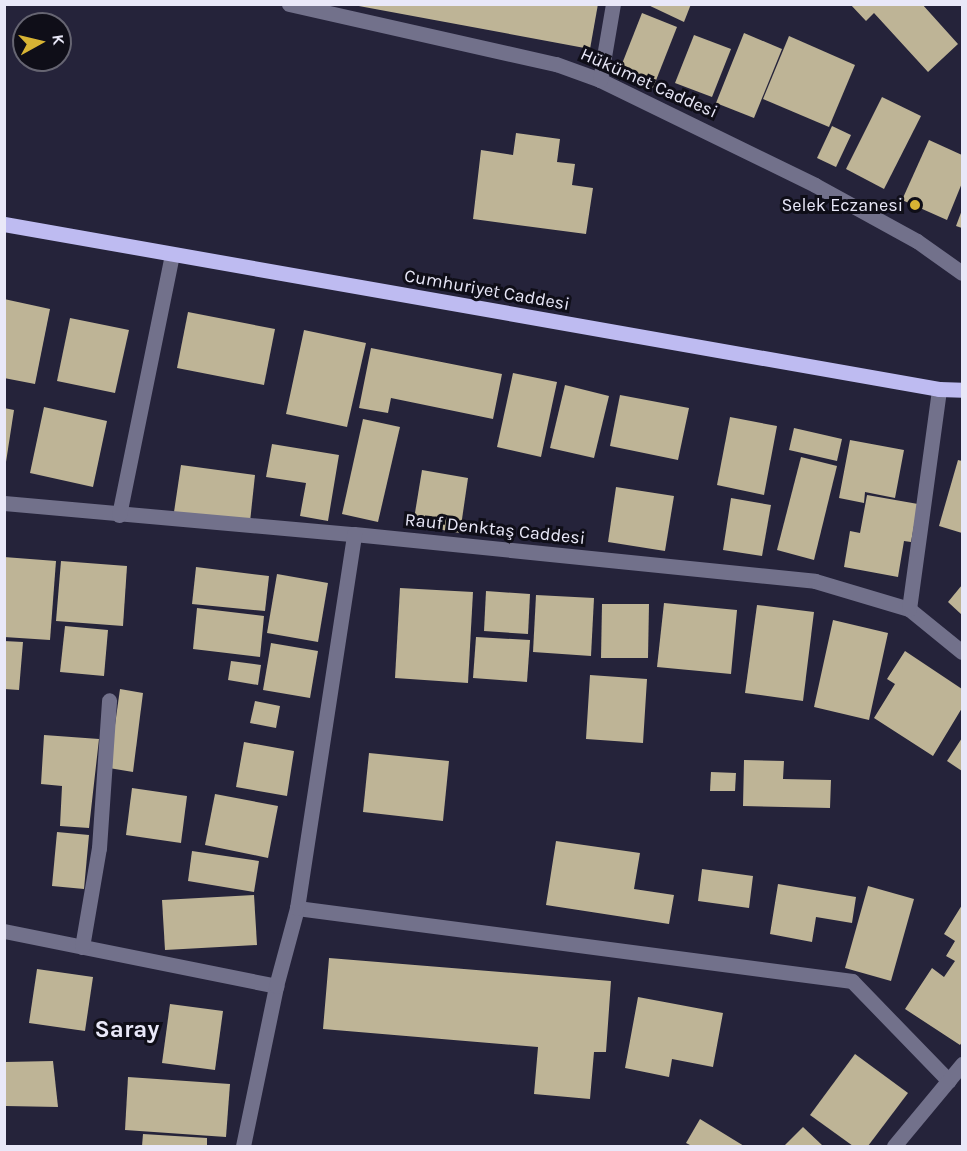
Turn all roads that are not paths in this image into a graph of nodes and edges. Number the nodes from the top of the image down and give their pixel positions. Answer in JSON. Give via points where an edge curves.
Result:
{"nodes":[{"id":1,"x":289,"y":4,"type":"edge"},
{"id":2,"x":613,"y":4,"type":"edge"},
{"id":3,"x":330,"y":9,"type":"edge"},
{"id":4,"x":600,"y":80,"type":"junction"},
{"id":5,"x":4,"y":224,"type":"edge"},
{"id":6,"x":172,"y":255,"type":"junction"},
{"id":7,"x":963,"y":273,"type":"edge"},
{"id":8,"x":939,"y":389,"type":"junction"},
{"id":9,"x":963,"y":390,"type":"edge"},
{"id":10,"x":4,"y":503,"type":"edge"},
{"id":11,"x":119,"y":515,"type":"junction"},
{"id":12,"x":354,"y":534,"type":"junction"},
{"id":13,"x":909,"y":609,"type":"junction"},
{"id":14,"x":963,"y":652,"type":"edge"},
{"id":15,"x":109,"y":700,"type":"dead end"},
{"id":16,"x":297,"y":908,"type":"junction"},
{"id":17,"x":4,"y":931,"type":"edge"},
{"id":18,"x":82,"y":946,"type":"junction"},
{"id":19,"x":276,"y":986,"type":"junction"},
{"id":20,"x":963,"y":1064,"type":"edge"},
{"id":21,"x":949,"y":1081,"type":"junction"},
{"id":22,"x":243,"y":1146,"type":"edge"},
{"id":23,"x":894,"y":1146,"type":"edge"}],
"edges":[{"from":1,"to":3,"type":"street","name":"Hükümet Caddesi"},
{"from":2,"to":4,"type":"street"},
{"from":3,"to":4,"type":"street","name":"Hükümet Caddesi","via":[[556,64]]},
{"from":4,"to":7,"type":"street","name":"Hükümet Caddesi","via":[[815,185],[917,241]]},
{"from":5,"to":6,"type":"main road","name":"Cumhuriyet Caddesi"},
{"from":6,"to":8,"type":"main road","name":"Cumhuriyet Caddesi"},
{"from":6,"to":11,"type":"street"},
{"from":8,"to":9,"type":"main road","name":"Cumhuriyet Caddesi"},
{"from":8,"to":13,"type":"street"},
{"from":10,"to":11,"type":"street","name":"Rauf Denktaş Caddesi"},
{"from":11,"to":12,"type":"street","name":"Rauf Denktaş Caddesi"},
{"from":12,"to":13,"type":"street","name":"Rauf Denktaş Caddesi","via":[[814,581]]},
{"from":12,"to":16,"type":"street"},
{"from":13,"to":14,"type":"street","name":"Rauf Denktaş Caddesi"},
{"from":15,"to":18,"type":"street","via":[[99,848]]},
{"from":16,"to":19,"type":"street"},
{"from":16,"to":21,"type":"street","via":[[852,981]]},
{"from":17,"to":18,"type":"street"},
{"from":18,"to":19,"type":"street"},
{"from":19,"to":22,"type":"street"},
{"from":20,"to":21,"type":"street"},
{"from":21,"to":23,"type":"street"}]}
